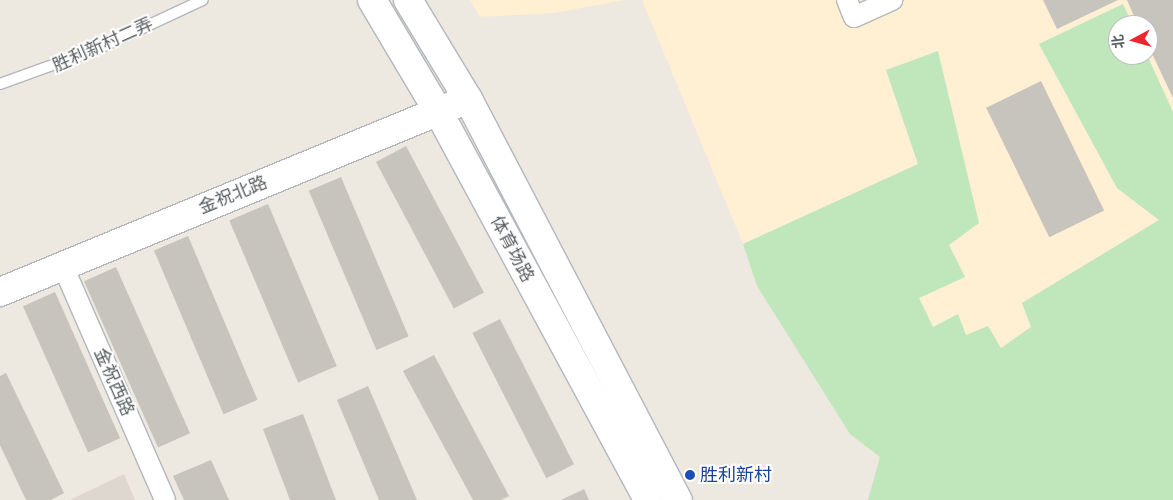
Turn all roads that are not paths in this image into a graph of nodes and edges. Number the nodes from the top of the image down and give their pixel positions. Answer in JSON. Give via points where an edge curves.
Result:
{"nodes":[{"id":1,"x":203,"y":0,"type":"edge"},
{"id":2,"x":372,"y":0,"type":"edge"},
{"id":3,"x":408,"y":0,"type":"edge"},
{"id":4,"x":847,"y":0,"type":"edge"},
{"id":5,"x":892,"y":0,"type":"edge"},
{"id":6,"x":0,"y":84,"type":"edge"},
{"id":7,"x":468,"y":100,"type":"junction"},
{"id":8,"x":438,"y":111,"type":"junction"},
{"id":9,"x":62,"y":264,"type":"junction"},
{"id":10,"x":0,"y":292,"type":"edge"},
{"id":11,"x":165,"y":500,"type":"edge"},
{"id":12,"x":648,"y":500,"type":"edge"},
{"id":13,"x":678,"y":500,"type":"edge"}],
"edges":[{"from":1,"to":6,"type":"lane","name":"胜利新村二弄","via":[[94,51]]},
{"from":2,"to":8,"type":"main road","name":"体育场路"},
{"from":3,"to":7,"type":"main road","name":"体育场路"},
{"from":4,"to":5,"type":"street","via":[[854,17]]},
{"from":7,"to":8,"type":"main road","name":"金祝北路"},
{"from":7,"to":13,"type":"main road","name":"体育场路"},
{"from":8,"to":9,"type":"main road","name":"金祝北路"},
{"from":8,"to":12,"type":"main road","name":"体育场路"},
{"from":9,"to":10,"type":"main road","name":"金祝北路"},
{"from":9,"to":11,"type":"street","name":"金祝西路"}]}
